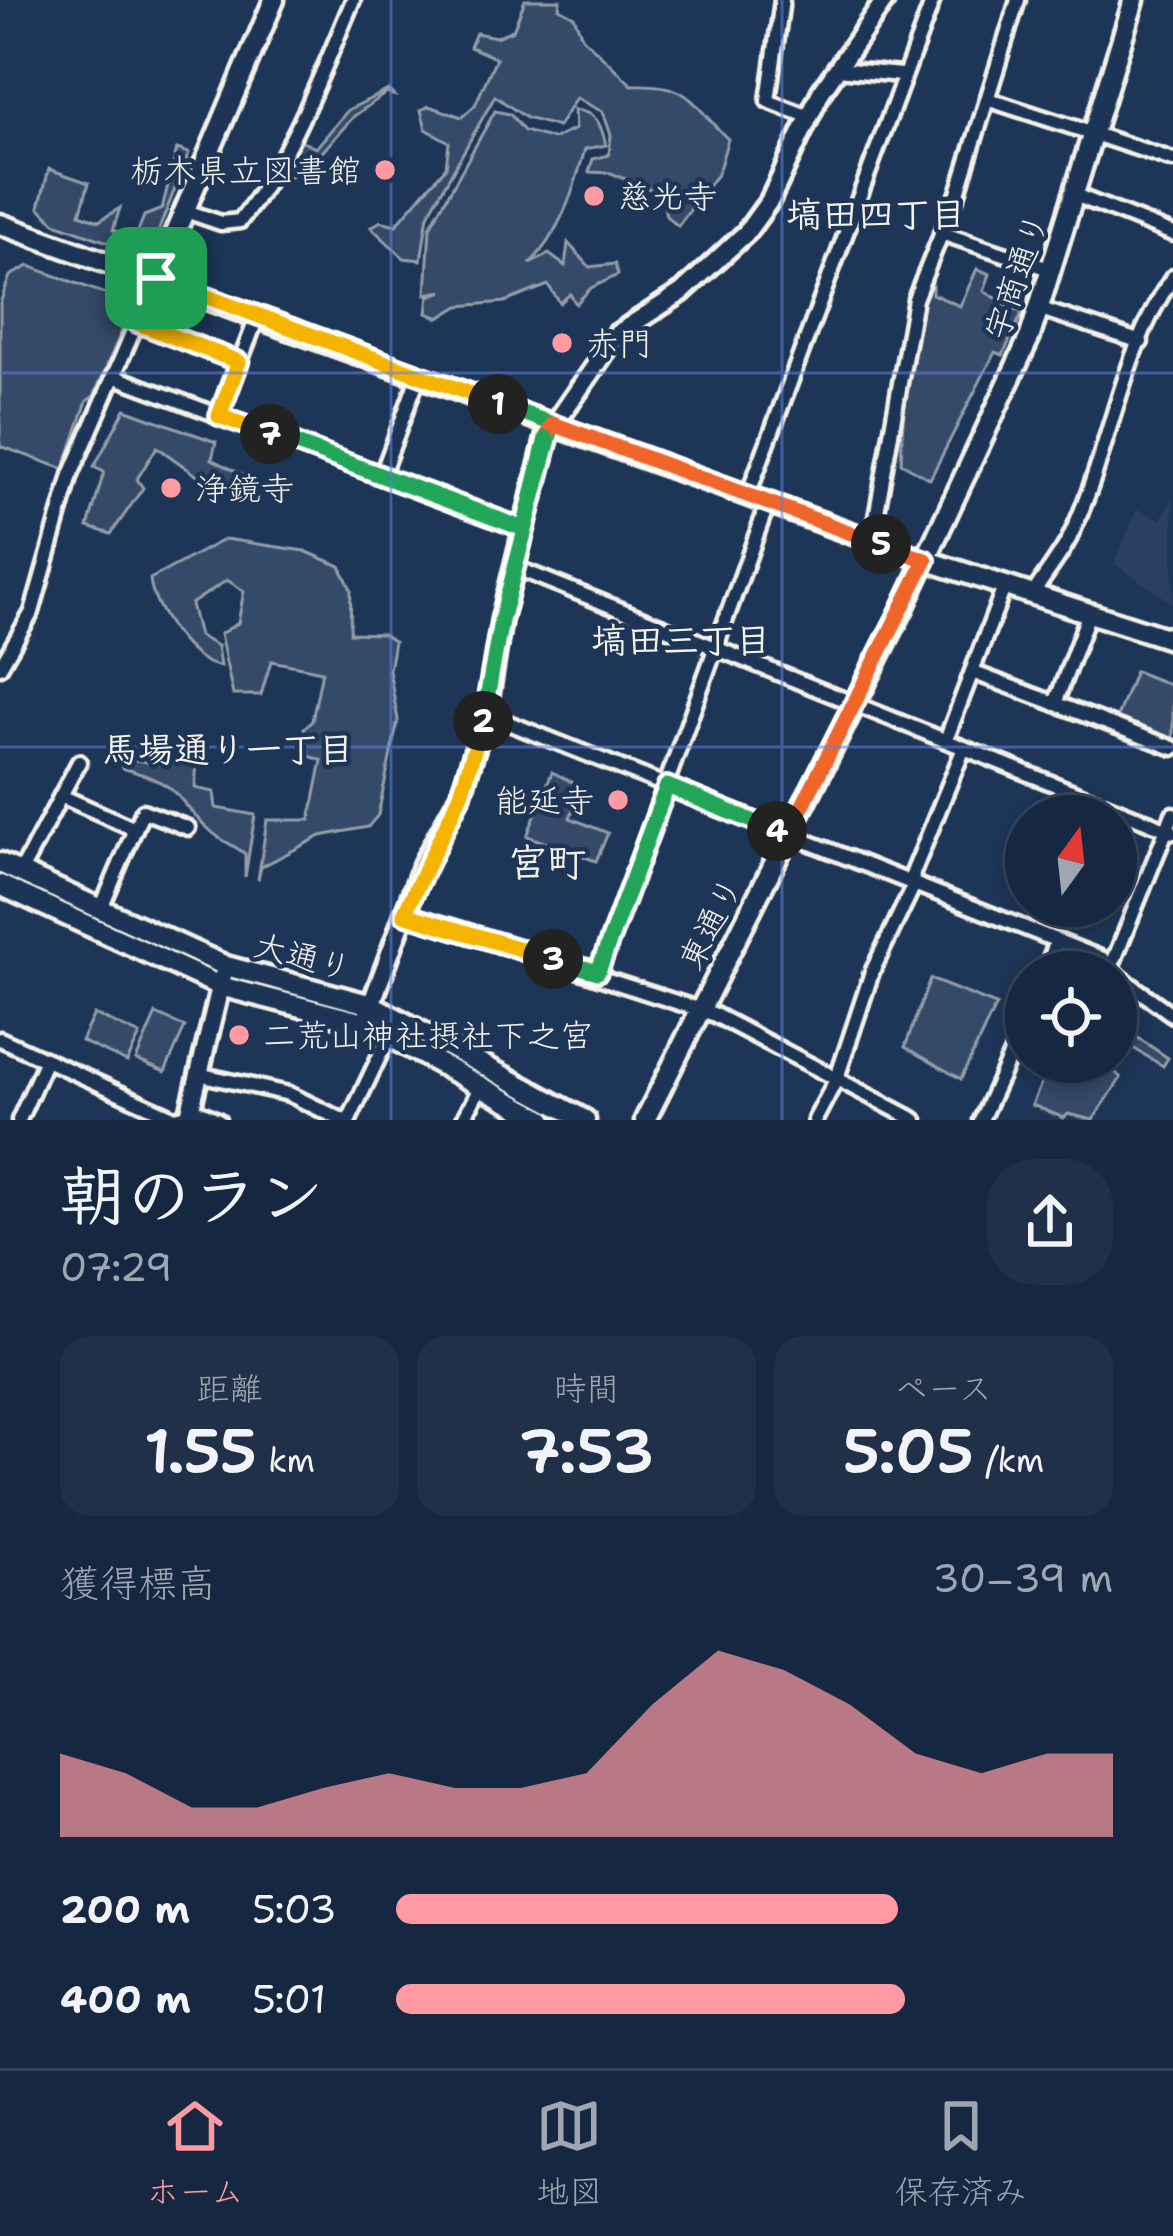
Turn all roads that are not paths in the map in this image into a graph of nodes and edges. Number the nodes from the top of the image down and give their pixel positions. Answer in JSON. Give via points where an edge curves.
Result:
{"nodes":[{"id":1,"x":274,"y":0,"type":"edge"},
{"id":2,"x":353,"y":0,"type":"edge"},
{"id":3,"x":782,"y":0,"type":"edge"},
{"id":4,"x":885,"y":0,"type":"edge"},
{"id":5,"x":934,"y":0,"type":"edge"},
{"id":6,"x":1018,"y":0,"type":"edge"},
{"id":7,"x":1134,"y":0,"type":"edge"},
{"id":8,"x":838,"y":69,"type":"junction"},
{"id":9,"x":902,"y":75,"type":"junction"},
{"id":10,"x":990,"y":100,"type":"junction"},
{"id":11,"x":807,"y":116,"type":"junction"},
{"id":12,"x":1094,"y":130,"type":"junction"},
{"id":13,"x":1173,"y":158,"type":"edge"},
{"id":14,"x":1075,"y":195,"type":"junction"},
{"id":15,"x":186,"y":211,"type":"junction"},
{"id":16,"x":0,"y":226,"type":"edge"},
{"id":17,"x":941,"y":233,"type":"junction"},
{"id":18,"x":1173,"y":234,"type":"edge"},
{"id":19,"x":1052,"y":270,"type":"junction"},
{"id":20,"x":1173,"y":277,"type":"edge"},
{"id":21,"x":156,"y":278,"type":"junction"},
{"id":22,"x":1041,"y":309,"type":"junction"},
{"id":23,"x":258,"y":315,"type":"junction"},
{"id":24,"x":135,"y":322,"type":"junction"},
{"id":25,"x":1141,"y":342,"type":"junction"},
{"id":26,"x":239,"y":362,"type":"junction"},
{"id":27,"x":418,"y":375,"type":"junction"},
{"id":28,"x":113,"y":376,"type":"junction"},
{"id":29,"x":219,"y":416,"type":"junction"},
{"id":30,"x":553,"y":424,"type":"junction"},
{"id":31,"x":382,"y":473,"type":"junction"},
{"id":32,"x":748,"y":495,"type":"junction"},
{"id":33,"x":768,"y":502,"type":"junction"},
{"id":34,"x":524,"y":529,"type":"junction"},
{"id":35,"x":872,"y":540,"type":"junction"},
{"id":36,"x":926,"y":560,"type":"junction"},
{"id":37,"x":514,"y":566,"type":"junction"},
{"id":38,"x":1005,"y":585,"type":"junction"},
{"id":39,"x":1033,"y":594,"type":"junction"},
{"id":40,"x":1089,"y":613,"type":"junction"},
{"id":41,"x":1173,"y":640,"type":"edge"},
{"id":42,"x":6,"y":648,"type":"edge"},
{"id":43,"x":716,"y":648,"type":"junction"},
{"id":44,"x":0,"y":667,"type":"edge"},
{"id":45,"x":972,"y":672,"type":"junction"},
{"id":46,"x":853,"y":704,"type":"junction"},
{"id":47,"x":1055,"y":704,"type":"junction"},
{"id":48,"x":486,"y":714,"type":"junction"},
{"id":49,"x":946,"y":740,"type":"junction"},
{"id":50,"x":964,"y":748,"type":"junction"},
{"id":51,"x":1173,"y":748,"type":"edge"},
{"id":52,"x":80,"y":762,"type":"dead end"},
{"id":53,"x":667,"y":786,"type":"junction"},
{"id":54,"x":61,"y":796,"type":"junction"},
{"id":55,"x":1173,"y":814,"type":"edge"},
{"id":56,"x":188,"y":828,"type":"dead end"},
{"id":57,"x":135,"y":829,"type":"junction"},
{"id":58,"x":1170,"y":830,"type":"edge"},
{"id":59,"x":789,"y":833,"type":"junction"},
{"id":60,"x":0,"y":863,"type":"edge"},
{"id":61,"x":20,"y":873,"type":"junction"},
{"id":62,"x":912,"y":883,"type":"junction"},
{"id":63,"x":0,"y":885,"type":"edge"},
{"id":64,"x":99,"y":913,"type":"junction"},
{"id":65,"x":404,"y":914,"type":"junction"},
{"id":66,"x":1057,"y":941,"type":"junction"},
{"id":67,"x":1053,"y":951,"type":"edge"},
{"id":68,"x":1083,"y":951,"type":"edge"},
{"id":69,"x":1121,"y":951,"type":"edge"},
{"id":70,"x":598,"y":972,"type":"junction"},
{"id":71,"x":223,"y":976,"type":"junction"},
{"id":72,"x":1137,"y":989,"type":"edge"},
{"id":73,"x":700,"y":1009,"type":"junction"},
{"id":74,"x":368,"y":1014,"type":"junction"},
{"id":75,"x":1173,"y":1015,"type":"edge"},
{"id":76,"x":389,"y":1036,"type":"junction"},
{"id":77,"x":0,"y":1039,"type":"edge"},
{"id":78,"x":46,"y":1060,"type":"junction"},
{"id":79,"x":1005,"y":1067,"type":"edge"},
{"id":80,"x":198,"y":1074,"type":"junction"},
{"id":81,"x":837,"y":1078,"type":"junction"},
{"id":82,"x":481,"y":1087,"type":"junction"},
{"id":83,"x":189,"y":1116,"type":"edge"},
{"id":84,"x":19,"y":1120,"type":"edge"},
{"id":85,"x":218,"y":1120,"type":"edge"},
{"id":86,"x":346,"y":1120,"type":"edge"},
{"id":87,"x":463,"y":1120,"type":"edge"},
{"id":88,"x":543,"y":1120,"type":"edge"},
{"id":89,"x":585,"y":1120,"type":"edge"},
{"id":90,"x":645,"y":1120,"type":"edge"},
{"id":91,"x":814,"y":1120,"type":"edge"},
{"id":92,"x":915,"y":1120,"type":"edge"},
{"id":93,"x":981,"y":1120,"type":"edge"}],
"edges":[{"from":1,"to":15,"type":"main road"},
{"from":2,"to":15,"type":"street","via":[[259,198],[240,221],[221,224]]},
{"from":3,"to":11,"type":"street","via":[[768,100]]},
{"from":4,"to":8,"type":"street"},
{"from":5,"to":9,"type":"street"},
{"from":6,"to":10,"type":"street"},
{"from":7,"to":12,"type":"main road","name":"宇商通り"},
{"from":8,"to":9,"type":"street"},
{"from":8,"to":11,"type":"street"},
{"from":9,"to":32,"type":"street"},
{"from":10,"to":12,"type":"street"},
{"from":10,"to":17,"type":"street"},
{"from":11,"to":30,"type":"street","via":[[770,200],[746,233],[682,292],[617,334]]},
{"from":12,"to":13,"type":"street"},
{"from":12,"to":14,"type":"main road","name":"宇商通り"},
{"from":14,"to":18,"type":"street"},
{"from":14,"to":19,"type":"main road","name":"宇商通り"},
{"from":15,"to":21,"type":"main road"},
{"from":16,"to":21,"type":"main road"},
{"from":17,"to":19,"type":"street"},
{"from":17,"to":35,"type":"street","via":[[915,299]]},
{"from":19,"to":22,"type":"main road","name":"宇商通り"},
{"from":20,"to":25,"type":"street"},
{"from":21,"to":23,"type":"main road"},
{"from":21,"to":24,"type":"street"},
{"from":22,"to":25,"type":"street"},
{"from":22,"to":36,"type":"main road","name":"宇商通り"},
{"from":23,"to":26,"type":"street"},
{"from":23,"to":27,"type":"main road"},
{"from":24,"to":26,"type":"street"},
{"from":24,"to":28,"type":"street"},
{"from":25,"to":39,"type":"street","via":[[1069,539]]},
{"from":26,"to":29,"type":"street"},
{"from":27,"to":30,"type":"main road"},
{"from":27,"to":31,"type":"street"},
{"from":28,"to":29,"type":"street"},
{"from":28,"to":42,"type":"street","via":[[71,475],[32,612]]},
{"from":29,"to":31,"type":"street"},
{"from":30,"to":32,"type":"main road"},
{"from":30,"to":34,"type":"street"},
{"from":31,"to":34,"type":"street"},
{"from":32,"to":33,"type":"main road"},
{"from":33,"to":35,"type":"main road"},
{"from":33,"to":43,"type":"street"},
{"from":34,"to":37,"type":"street"},
{"from":35,"to":36,"type":"main road"},
{"from":36,"to":38,"type":"main road"},
{"from":36,"to":46,"type":"main road","name":"東通り"},
{"from":37,"to":43,"type":"street"},
{"from":37,"to":48,"type":"street"},
{"from":38,"to":39,"type":"main road"},
{"from":38,"to":45,"type":"street"},
{"from":39,"to":40,"type":"main road"},
{"from":40,"to":41,"type":"main road"},
{"from":40,"to":47,"type":"street"},
{"from":42,"to":44,"type":"street"},
{"from":43,"to":46,"type":"street"},
{"from":43,"to":53,"type":"street"},
{"from":45,"to":47,"type":"street"},
{"from":45,"to":49,"type":"street"},
{"from":46,"to":49,"type":"street"},
{"from":46,"to":59,"type":"main road","name":"東通り"},
{"from":47,"to":51,"type":"street"},
{"from":48,"to":53,"type":"street"},
{"from":48,"to":65,"type":"street","via":[[461,794]]},
{"from":49,"to":50,"type":"street"},
{"from":50,"to":58,"type":"street"},
{"from":50,"to":62,"type":"street"},
{"from":52,"to":54,"type":"street"},
{"from":53,"to":59,"type":"street"},
{"from":53,"to":70,"type":"street"},
{"from":54,"to":57,"type":"street"},
{"from":54,"to":61,"type":"street"},
{"from":55,"to":58,"type":"street"},
{"from":56,"to":57,"type":"street","via":[[143,811]]},
{"from":57,"to":64,"type":"street"},
{"from":58,"to":69,"type":"street"},
{"from":59,"to":62,"type":"street"},
{"from":59,"to":73,"type":"main road","name":"東通り"},
{"from":60,"to":61,"type":"main road","name":"大通り"},
{"from":61,"to":64,"type":"main road","name":"大通り"},
{"from":62,"to":66,"type":"street"},
{"from":62,"to":81,"type":"street"},
{"from":63,"to":71,"type":"main road","name":"大通り"},
{"from":64,"to":71,"type":"main road","name":"大通り"},
{"from":65,"to":70,"type":"street"},
{"from":65,"to":74,"type":"street"},
{"from":66,"to":67,"type":"street"},
{"from":66,"to":68,"type":"street"},
{"from":70,"to":73,"type":"street"},
{"from":71,"to":74,"type":"main road","name":"大通り"},
{"from":71,"to":80,"type":"street"},
{"from":72,"to":75,"type":"street"},
{"from":73,"to":81,"type":"street"},
{"from":73,"to":90,"type":"main road","name":"東通り"},
{"from":74,"to":76,"type":"main road","name":"大通り"},
{"from":74,"to":89,"type":"main road","name":"大通り"},
{"from":76,"to":82,"type":"main road","name":"大通り"},
{"from":76,"to":86,"type":"street"},
{"from":77,"to":78,"type":"street"},
{"from":78,"to":83,"type":"street","via":[[175,1118]]},
{"from":78,"to":84,"type":"street"},
{"from":79,"to":93,"type":"street"},
{"from":80,"to":83,"type":"street"},
{"from":80,"to":86,"type":"street","via":[[289,1094]]},
{"from":81,"to":91,"type":"street"},
{"from":81,"to":92,"type":"street"},
{"from":82,"to":87,"type":"street"},
{"from":82,"to":88,"type":"main road","name":"大通り"},
{"from":83,"to":85,"type":"street"}]}
